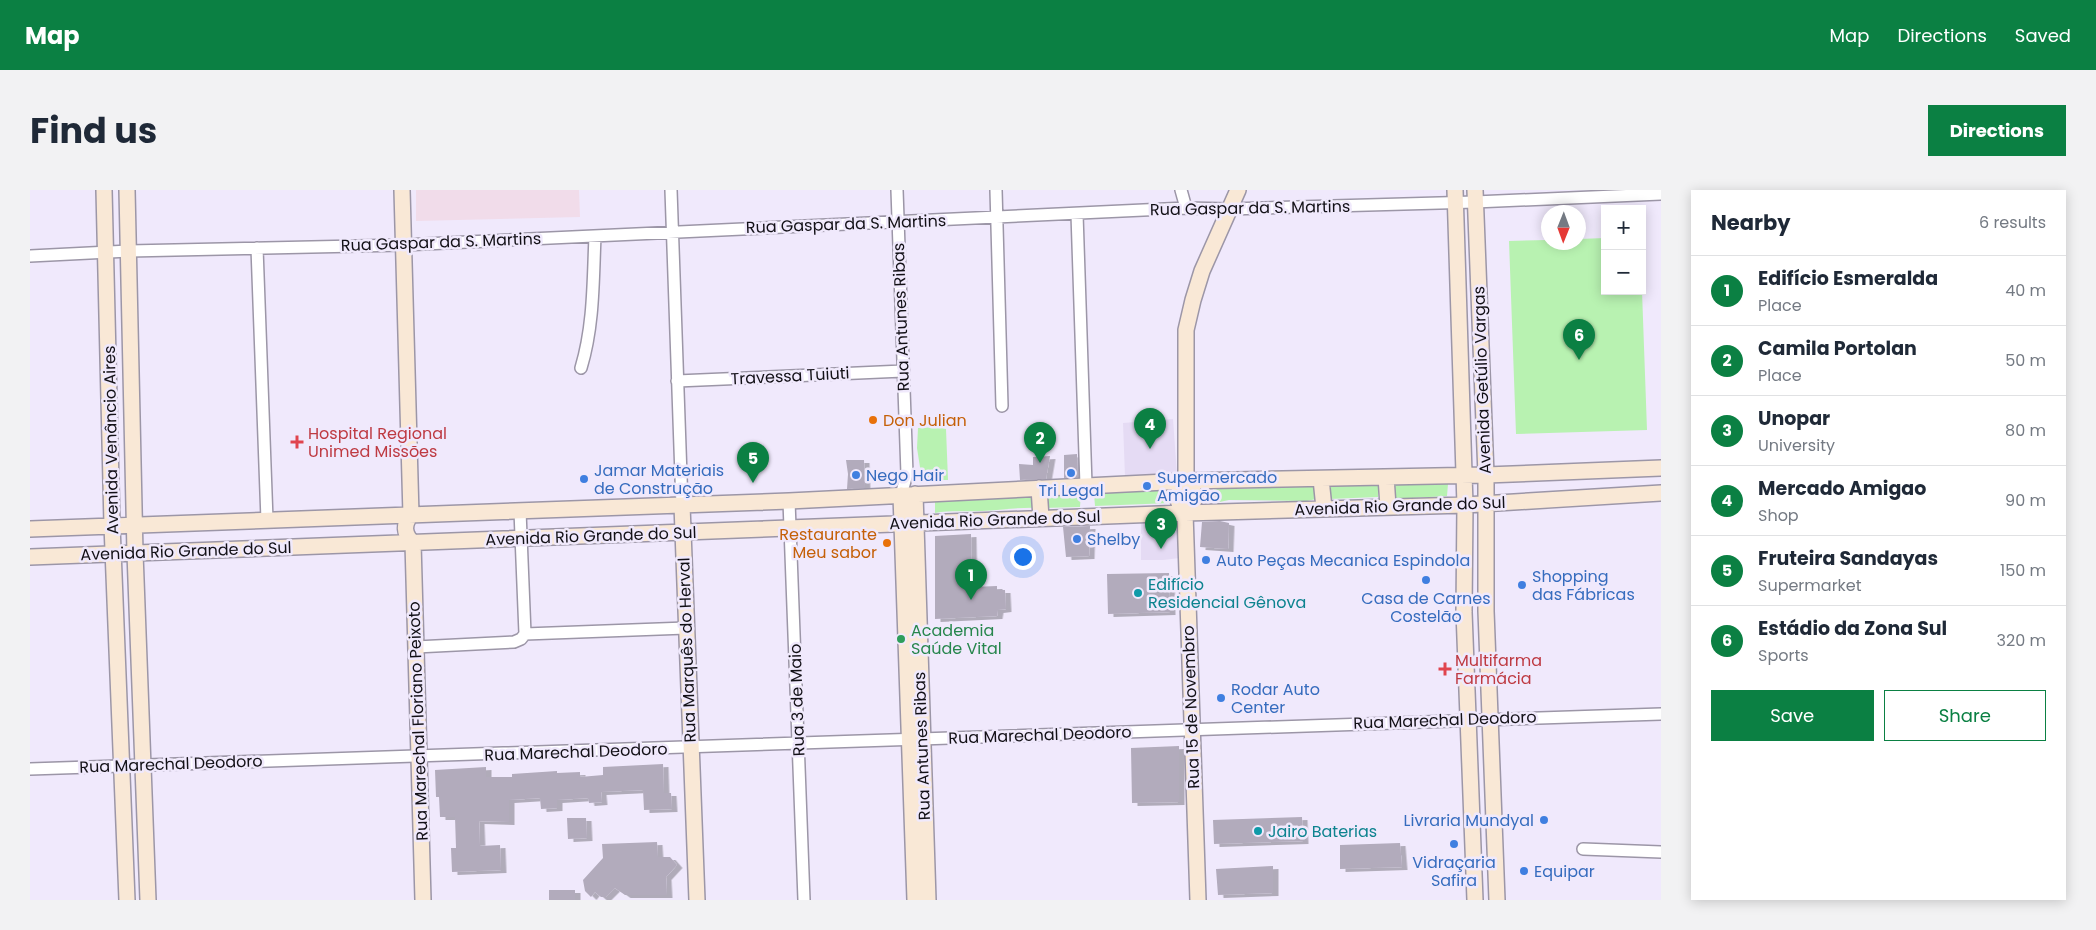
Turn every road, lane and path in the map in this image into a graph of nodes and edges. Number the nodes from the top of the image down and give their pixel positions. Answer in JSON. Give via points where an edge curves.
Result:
{"nodes":[{"id":1,"x":104,"y":190,"type":"edge"},
{"id":2,"x":128,"y":190,"type":"edge"},
{"id":3,"x":402,"y":190,"type":"edge"},
{"id":4,"x":672,"y":190,"type":"edge"},
{"id":5,"x":897,"y":190,"type":"edge"},
{"id":6,"x":996,"y":190,"type":"edge"},
{"id":7,"x":1181,"y":190,"type":"edge"},
{"id":8,"x":1238,"y":190,"type":"edge"},
{"id":9,"x":1661,"y":194,"type":"edge"},
{"id":10,"x":1455,"y":196,"type":"edge"},
{"id":11,"x":1475,"y":196,"type":"edge"},
{"id":12,"x":1186,"y":208,"type":"junction"},
{"id":13,"x":1229,"y":209,"type":"junction"},
{"id":14,"x":1077,"y":214,"type":"junction"},
{"id":15,"x":997,"y":217,"type":"junction"},
{"id":16,"x":898,"y":222,"type":"junction"},
{"id":17,"x":673,"y":231,"type":"junction"},
{"id":18,"x":595,"y":236,"type":"junction"},
{"id":19,"x":403,"y":245,"type":"junction"},
{"id":20,"x":257,"y":248,"type":"junction"},
{"id":21,"x":129,"y":251,"type":"junction"},
{"id":22,"x":106,"y":252,"type":"junction"},
{"id":23,"x":30,"y":256,"type":"edge"},
{"id":24,"x":1461,"y":347,"type":"junction"},
{"id":25,"x":1480,"y":347,"type":"junction"},
{"id":26,"x":581,"y":368,"type":"dead end"},
{"id":27,"x":903,"y":370,"type":"junction"},
{"id":28,"x":677,"y":381,"type":"junction"},
{"id":29,"x":1002,"y":406,"type":"dead end"},
{"id":30,"x":1661,"y":468,"type":"edge"},
{"id":31,"x":1572,"y":471,"type":"junction"},
{"id":32,"x":1464,"y":474,"type":"junction"},
{"id":33,"x":1486,"y":475,"type":"junction"},
{"id":34,"x":1386,"y":477,"type":"junction"},
{"id":35,"x":1321,"y":478,"type":"junction"},
{"id":36,"x":1186,"y":481,"type":"junction"},
{"id":37,"x":1086,"y":485,"type":"junction"},
{"id":38,"x":1039,"y":488,"type":"junction"},
{"id":39,"x":1661,"y":493,"type":"edge"},
{"id":40,"x":908,"y":495,"type":"junction"},
{"id":41,"x":1574,"y":498,"type":"junction"},
{"id":42,"x":789,"y":501,"type":"junction"},
{"id":43,"x":1487,"y":503,"type":"junction"},
{"id":44,"x":682,"y":505,"type":"junction"},
{"id":45,"x":1465,"y":505,"type":"junction"},
{"id":46,"x":1388,"y":506,"type":"junction"},
{"id":47,"x":1324,"y":508,"type":"junction"},
{"id":48,"x":520,"y":511,"type":"junction"},
{"id":49,"x":1185,"y":513,"type":"junction"},
{"id":50,"x":412,"y":515,"type":"junction"},
{"id":51,"x":1041,"y":518,"type":"junction"},
{"id":52,"x":301,"y":519,"type":"junction"},
{"id":53,"x":268,"y":520,"type":"junction"},
{"id":54,"x":909,"y":523,"type":"junction"},
{"id":55,"x":134,"y":524,"type":"junction"},
{"id":56,"x":112,"y":525,"type":"junction"},
{"id":57,"x":790,"y":528,"type":"junction"},
{"id":58,"x":30,"y":529,"type":"edge"},
{"id":59,"x":683,"y":533,"type":"junction"},
{"id":60,"x":521,"y":539,"type":"junction"},
{"id":61,"x":413,"y":543,"type":"junction"},
{"id":62,"x":302,"y":547,"type":"junction"},
{"id":63,"x":135,"y":553,"type":"junction"},
{"id":64,"x":113,"y":554,"type":"junction"},
{"id":65,"x":30,"y":557,"type":"edge"},
{"id":66,"x":1486,"y":611,"type":"junction"},
{"id":67,"x":1464,"y":612,"type":"junction"},
{"id":68,"x":686,"y":628,"type":"junction"},
{"id":69,"x":525,"y":634,"type":"junction"},
{"id":70,"x":416,"y":647,"type":"junction"},
{"id":71,"x":139,"y":659,"type":"junction"},
{"id":72,"x":117,"y":660,"type":"junction"},
{"id":73,"x":1661,"y":714,"type":"edge"},
{"id":74,"x":1468,"y":719,"type":"junction"},
{"id":75,"x":1491,"y":719,"type":"junction"},
{"id":76,"x":1191,"y":729,"type":"junction"},
{"id":77,"x":916,"y":740,"type":"junction"},
{"id":78,"x":799,"y":744,"type":"junction"},
{"id":79,"x":691,"y":748,"type":"junction"},
{"id":80,"x":419,"y":757,"type":"junction"},
{"id":81,"x":143,"y":765,"type":"junction"},
{"id":82,"x":121,"y":766,"type":"junction"},
{"id":83,"x":30,"y":769,"type":"edge"},
{"id":84,"x":1494,"y":810,"type":"junction"},
{"id":85,"x":1472,"y":811,"type":"junction"},
{"id":86,"x":1583,"y":848,"type":"dead end"},
{"id":87,"x":1661,"y":852,"type":"edge"},
{"id":88,"x":148,"y":897,"type":"edge"},
{"id":89,"x":127,"y":898,"type":"edge"},
{"id":90,"x":423,"y":900,"type":"edge"},
{"id":91,"x":697,"y":900,"type":"edge"},
{"id":92,"x":804,"y":900,"type":"edge"},
{"id":93,"x":915,"y":900,"type":"edge"},
{"id":94,"x":928,"y":900,"type":"edge"},
{"id":95,"x":1198,"y":900,"type":"edge"},
{"id":96,"x":1475,"y":900,"type":"edge"},
{"id":97,"x":1497,"y":900,"type":"edge"}],
"edges":[{"from":1,"to":22,"type":"main road","name":"Avenida Venâncio Aires"},
{"from":2,"to":21,"type":"main road","name":"Avenida Venâncio Aires"},
{"from":3,"to":19,"type":"main road","name":"Rua Marechal Floriano Peixoto"},
{"from":4,"to":17,"type":"street","name":"Rua Marquês do Herval"},
{"from":5,"to":16,"type":"street","name":"Rua Antunes Ribas"},
{"from":6,"to":15,"type":"street"},
{"from":7,"to":12,"type":"street"},
{"from":8,"to":13,"type":"main road","name":"Rua 15 de Novembro"},
{"from":9,"to":11,"type":"street","name":"Rua Gaspar da S. Martins"},
{"from":10,"to":11,"type":"street","name":"Rua Gaspar da S. Martins"},
{"from":10,"to":13,"type":"street","name":"Rua Gaspar da S. Martins"},
{"from":10,"to":24,"type":"main road","name":"Avenida Getúlio Vargas"},
{"from":11,"to":25,"type":"main road","name":"Avenida Getúlio Vargas"},
{"from":12,"to":13,"type":"street","name":"Rua Gaspar da S. Martins"},
{"from":12,"to":14,"type":"street","name":"Rua Gaspar da S. Martins"},
{"from":13,"to":36,"type":"main road","name":"Rua 15 de Novembro","via":[[1202,271],[1186,330]]},
{"from":14,"to":15,"type":"street","name":"Rua Gaspar da S. Martins"},
{"from":14,"to":37,"type":"street"},
{"from":15,"to":16,"type":"street","name":"Rua Gaspar da S. Martins"},
{"from":15,"to":29,"type":"street"},
{"from":16,"to":17,"type":"street","name":"Rua Gaspar da S. Martins"},
{"from":16,"to":27,"type":"street","name":"Rua Antunes Ribas"},
{"from":17,"to":18,"type":"street","name":"Rua Gaspar da S. Martins"},
{"from":17,"to":28,"type":"street","name":"Rua Marquês do Herval"},
{"from":18,"to":19,"type":"street","name":"Rua Gaspar da S. Martins"},
{"from":18,"to":26,"type":"street","via":[[591,319]]},
{"from":19,"to":20,"type":"street","name":"Rua Gaspar da S. Martins"},
{"from":19,"to":50,"type":"main road","name":"Rua Marechal Floriano Peixoto"},
{"from":20,"to":21,"type":"street","name":"Rua Gaspar da S. Martins"},
{"from":20,"to":53,"type":"street"},
{"from":21,"to":22,"type":"street","name":"Rua Gaspar da S. Martins"},
{"from":21,"to":55,"type":"main road","name":"Avenida Venâncio Aires"},
{"from":22,"to":23,"type":"street","name":"Rua Gaspar da S. Martins"},
{"from":22,"to":56,"type":"main road","name":"Avenida Venâncio Aires"},
{"from":24,"to":25,"type":"main road"},
{"from":24,"to":32,"type":"main road","name":"Avenida Getúlio Vargas"},
{"from":25,"to":33,"type":"main road","name":"Avenida Getúlio Vargas"},
{"from":27,"to":28,"type":"street","name":"Travessa Tuiuti"},
{"from":27,"to":40,"type":"street","name":"Rua Antunes Ribas"},
{"from":28,"to":44,"type":"street","name":"Rua Marquês do Herval"},
{"from":30,"to":31,"type":"main road","name":"Avenida Rio Grande do Sul"},
{"from":31,"to":33,"type":"main road","name":"Avenida Rio Grande do Sul"},
{"from":31,"to":41,"type":"main road"},
{"from":32,"to":33,"type":"main road","name":"Avenida Rio Grande do Sul"},
{"from":32,"to":34,"type":"main road","name":"Avenida Rio Grande do Sul"},
{"from":32,"to":45,"type":"main road","name":"Avenida Getúlio Vargas"},
{"from":33,"to":43,"type":"main road","name":"Avenida Getúlio Vargas"},
{"from":34,"to":35,"type":"main road","name":"Avenida Rio Grande do Sul"},
{"from":34,"to":46,"type":"main road"},
{"from":35,"to":36,"type":"main road","name":"Avenida Rio Grande do Sul"},
{"from":35,"to":47,"type":"main road"},
{"from":36,"to":37,"type":"main road","name":"Avenida Rio Grande do Sul"},
{"from":36,"to":49,"type":"main road","name":"Rua 15 de Novembro","via":[[1176,497]]},
{"from":37,"to":38,"type":"main road","name":"Avenida Rio Grande do Sul"},
{"from":38,"to":40,"type":"main road","name":"Avenida Rio Grande do Sul"},
{"from":38,"to":51,"type":"main road"},
{"from":39,"to":41,"type":"main road","name":"Avenida Rio Grande do Sul"},
{"from":40,"to":42,"type":"main road","name":"Avenida Rio Grande do Sul"},
{"from":40,"to":54,"type":"main road","name":"Rua Antunes Ribas"},
{"from":41,"to":43,"type":"main road","name":"Avenida Rio Grande do Sul"},
{"from":42,"to":44,"type":"main road","name":"Avenida Rio Grande do Sul"},
{"from":42,"to":57,"type":"street","name":"Rua 3 de Maio"},
{"from":43,"to":45,"type":"main road","name":"Avenida Rio Grande do Sul"},
{"from":43,"to":66,"type":"main road","name":"Avenida Getúlio Vargas"},
{"from":44,"to":48,"type":"main road","name":"Avenida Rio Grande do Sul"},
{"from":44,"to":59,"type":"main road","name":"Rua Marquês do Herval"},
{"from":45,"to":46,"type":"main road","name":"Avenida Rio Grande do Sul"},
{"from":45,"to":67,"type":"main road","name":"Avenida Getúlio Vargas"},
{"from":46,"to":47,"type":"main road","name":"Avenida Rio Grande do Sul"},
{"from":47,"to":49,"type":"main road","name":"Avenida Rio Grande do Sul"},
{"from":48,"to":50,"type":"main road","name":"Avenida Rio Grande do Sul"},
{"from":48,"to":60,"type":"street"},
{"from":49,"to":51,"type":"main road","name":"Avenida Rio Grande do Sul"},
{"from":49,"to":76,"type":"main road","name":"Rua 15 de Novembro"},
{"from":50,"to":52,"type":"main road","name":"Avenida Rio Grande do Sul"},
{"from":50,"to":61,"type":"main road","name":"Rua Marechal Floriano Peixoto","via":[[418,519],[420,528]]},
{"from":51,"to":54,"type":"main road","name":"Avenida Rio Grande do Sul"},
{"from":52,"to":53,"type":"main road","name":"Avenida Rio Grande do Sul"},
{"from":52,"to":62,"type":"main road"},
{"from":53,"to":55,"type":"main road","name":"Avenida Rio Grande do Sul"},
{"from":54,"to":57,"type":"main road","name":"Avenida Rio Grande do Sul"},
{"from":54,"to":77,"type":"main road","name":"Rua Antunes Ribas"},
{"from":55,"to":56,"type":"main road","name":"Avenida Rio Grande do Sul"},
{"from":55,"to":63,"type":"main road","name":"Avenida Venâncio Aires"},
{"from":56,"to":58,"type":"main road","name":"Avenida Rio Grande do Sul"},
{"from":56,"to":64,"type":"main road","name":"Avenida Venâncio Aires"},
{"from":57,"to":59,"type":"main road","name":"Avenida Rio Grande do Sul"},
{"from":57,"to":78,"type":"street","name":"Rua 3 de Maio"},
{"from":59,"to":60,"type":"main road","name":"Avenida Rio Grande do Sul"},
{"from":59,"to":68,"type":"main road","name":"Rua Marquês do Herval"},
{"from":60,"to":61,"type":"main road","name":"Avenida Rio Grande do Sul"},
{"from":60,"to":69,"type":"street"},
{"from":61,"to":62,"type":"main road","name":"Avenida Rio Grande do Sul"},
{"from":61,"to":70,"type":"main road","name":"Rua Marechal Floriano Peixoto"},
{"from":62,"to":63,"type":"main road","name":"Avenida Rio Grande do Sul"},
{"from":63,"to":64,"type":"main road","name":"Avenida Rio Grande do Sul"},
{"from":63,"to":71,"type":"main road","name":"Avenida Venâncio Aires"},
{"from":64,"to":65,"type":"main road","name":"Avenida Rio Grande do Sul"},
{"from":64,"to":72,"type":"main road","name":"Avenida Venâncio Aires"},
{"from":66,"to":67,"type":"main road"},
{"from":66,"to":75,"type":"main road","name":"Avenida Getúlio Vargas"},
{"from":67,"to":74,"type":"main road","name":"Avenida Getúlio Vargas"},
{"from":68,"to":69,"type":"street"},
{"from":68,"to":79,"type":"main road","name":"Rua Marquês do Herval"},
{"from":69,"to":70,"type":"street","via":[[514,642]]},
{"from":70,"to":80,"type":"main road","name":"Rua Marechal Floriano Peixoto"},
{"from":71,"to":72,"type":"main road"},
{"from":71,"to":81,"type":"main road","name":"Avenida Venâncio Aires"},
{"from":72,"to":82,"type":"main road","name":"Avenida Venâncio Aires"},
{"from":73,"to":75,"type":"street","name":"Rua Marechal Deodoro"},
{"from":74,"to":75,"type":"street","name":"Rua Marechal Deodoro"},
{"from":74,"to":76,"type":"street","name":"Rua Marechal Deodoro"},
{"from":74,"to":85,"type":"main road","name":"Avenida Getúlio Vargas"},
{"from":75,"to":84,"type":"main road","name":"Avenida Getúlio Vargas"},
{"from":76,"to":77,"type":"street","name":"Rua Marechal Deodoro"},
{"from":76,"to":95,"type":"main road","name":"Rua 15 de Novembro"},
{"from":77,"to":78,"type":"street","name":"Rua Marechal Deodoro"},
{"from":77,"to":93,"type":"main road","name":"Rua Antunes Ribas"},
{"from":77,"to":94,"type":"main road","name":"Rua Antunes Ribas"},
{"from":78,"to":79,"type":"street","name":"Rua Marechal Deodoro"},
{"from":78,"to":92,"type":"street","name":"Rua 3 de Maio"},
{"from":79,"to":80,"type":"street","name":"Rua Marechal Deodoro"},
{"from":79,"to":91,"type":"main road","name":"Rua Marquês do Herval"},
{"from":80,"to":81,"type":"street","name":"Rua Marechal Deodoro"},
{"from":80,"to":90,"type":"main road","name":"Rua Marechal Floriano Peixoto"},
{"from":81,"to":82,"type":"street","name":"Rua Marechal Deodoro"},
{"from":81,"to":88,"type":"main road","name":"Avenida Venâncio Aires"},
{"from":82,"to":83,"type":"street","name":"Rua Marechal Deodoro"},
{"from":82,"to":89,"type":"main road","name":"Avenida Venâncio Aires"},
{"from":84,"to":85,"type":"main road"},
{"from":84,"to":97,"type":"main road","name":"Avenida Getúlio Vargas"},
{"from":85,"to":96,"type":"main road","name":"Avenida Getúlio Vargas"},
{"from":86,"to":87,"type":"street"},
{"from":88,"to":89,"type":"main road"}]}
